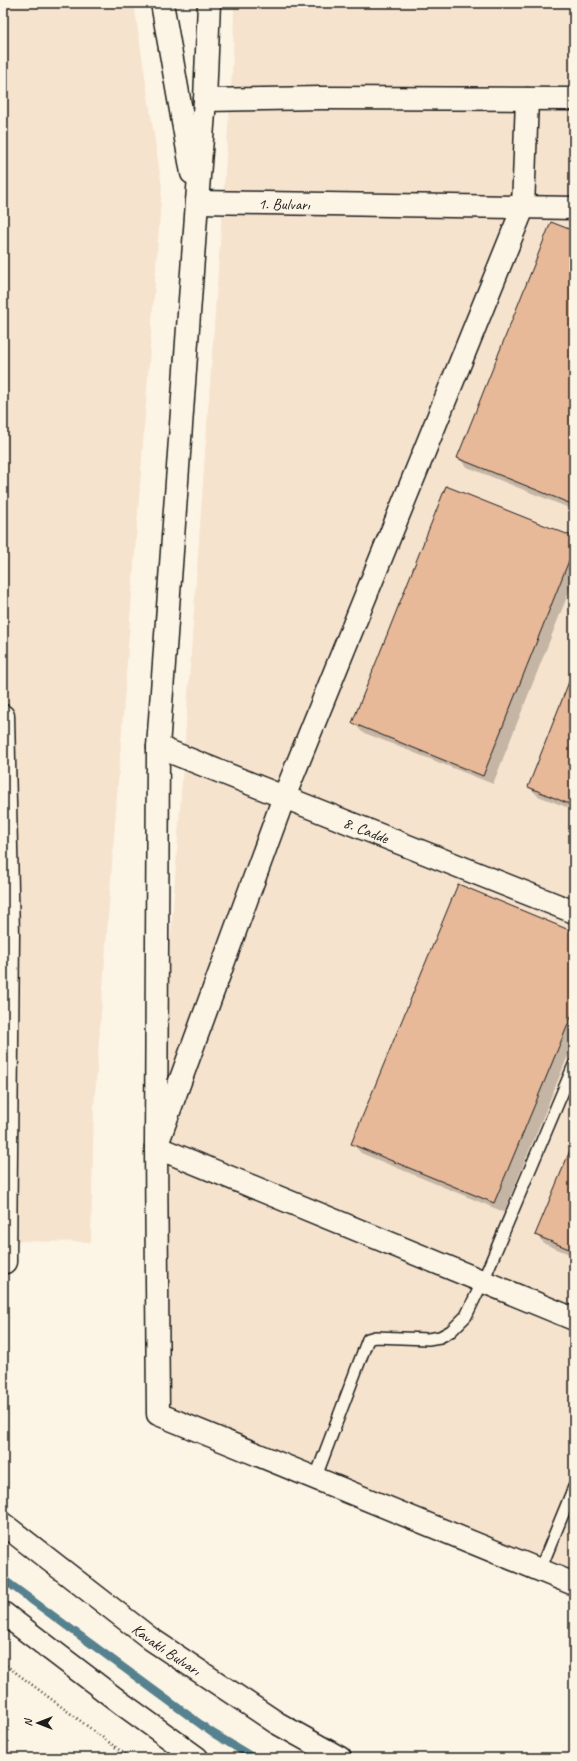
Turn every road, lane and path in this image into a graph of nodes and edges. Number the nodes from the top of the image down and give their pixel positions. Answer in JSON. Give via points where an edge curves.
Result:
{"nodes":[{"id":1,"x":162,"y":3,"type":"edge"},
{"id":2,"x":209,"y":3,"type":"edge"},
{"id":3,"x":527,"y":99,"type":"junction"},
{"id":4,"x":574,"y":99,"type":"edge"},
{"id":5,"x":205,"y":100,"type":"junction"},
{"id":6,"x":197,"y":202,"type":"junction"},
{"id":7,"x":522,"y":208,"type":"junction"},
{"id":8,"x":574,"y":208,"type":"edge"},
{"id":9,"x":3,"y":716,"type":"edge"},
{"id":10,"x":158,"y":747,"type":"junction"},
{"id":11,"x":284,"y":796,"type":"junction"},
{"id":12,"x":574,"y":912,"type":"edge"},
{"id":13,"x":6,"y":934,"type":"edge"},
{"id":14,"x":574,"y":1065,"type":"edge"},
{"id":15,"x":156,"y":1147,"type":"junction"},
{"id":16,"x":3,"y":1262,"type":"edge"},
{"id":17,"x":484,"y":1281,"type":"junction"},
{"id":18,"x":574,"y":1318,"type":"edge"},
{"id":19,"x":315,"y":1479,"type":"junction"},
{"id":20,"x":574,"y":1487,"type":"edge"},
{"id":21,"x":3,"y":1524,"type":"edge"},
{"id":22,"x":540,"y":1570,"type":"junction"},
{"id":23,"x":574,"y":1584,"type":"edge"},
{"id":24,"x":3,"y":1614,"type":"edge"},
{"id":25,"x":3,"y":1662,"type":"edge"},
{"id":26,"x":130,"y":1758,"type":"edge"},
{"id":27,"x":197,"y":1758,"type":"edge"},
{"id":28,"x":340,"y":1758,"type":"edge"}],
"edges":[{"from":1,"to":6,"type":"street"},
{"from":2,"to":5,"type":"street"},
{"from":3,"to":4,"type":"street"},
{"from":3,"to":5,"type":"street"},
{"from":3,"to":7,"type":"street"},
{"from":5,"to":6,"type":"street"},
{"from":6,"to":7,"type":"street","name":"1. Bulvarı"},
{"from":6,"to":10,"type":"street"},
{"from":7,"to":8,"type":"street","name":"1. Bulvarı"},
{"from":7,"to":11,"type":"street"},
{"from":9,"to":13,"type":"street"},
{"from":10,"to":11,"type":"street","name":"8. Cadde"},
{"from":10,"to":15,"type":"street"},
{"from":11,"to":12,"type":"street","name":"8. Cadde"},
{"from":11,"to":15,"type":"street"},
{"from":13,"to":16,"type":"street"},
{"from":14,"to":17,"type":"lane"},
{"from":15,"to":17,"type":"street"},
{"from":15,"to":19,"type":"street","via":[[158,1414]]},
{"from":17,"to":18,"type":"street"},
{"from":17,"to":19,"type":"lane","via":[[466,1316],[451,1331],[440,1337],[368,1339]]},
{"from":19,"to":22,"type":"street"},
{"from":20,"to":22,"type":"lane"},
{"from":21,"to":28,"type":"street","name":"Kavaklı Bulvarı","via":[[151,1639],[277,1723]]},
{"from":22,"to":23,"type":"street"},
{"from":24,"to":27,"type":"street"},
{"from":25,"to":26,"type":"path"}]}
